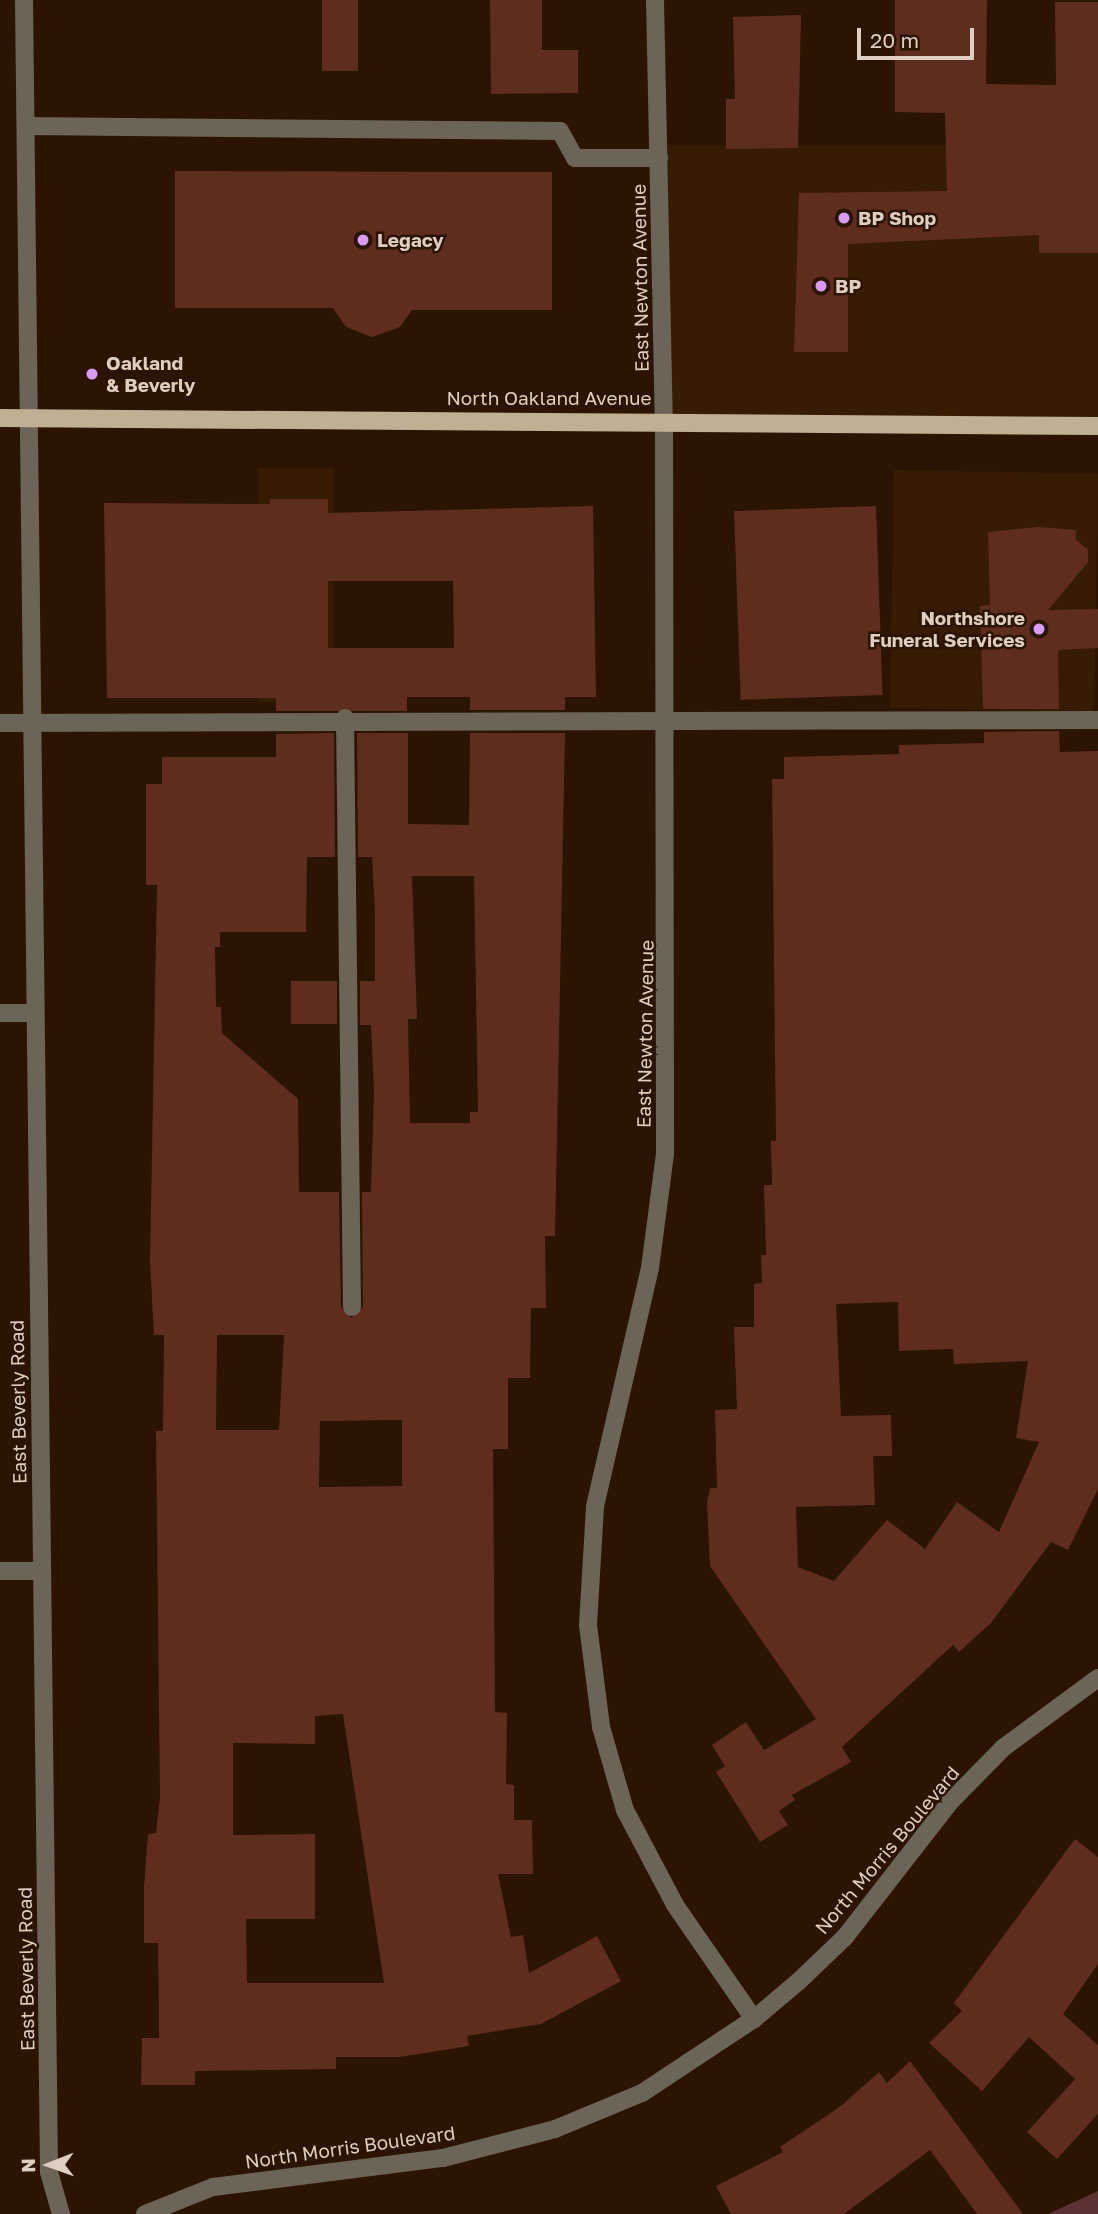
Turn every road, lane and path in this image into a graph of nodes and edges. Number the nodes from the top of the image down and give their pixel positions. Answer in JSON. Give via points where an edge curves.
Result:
{"nodes":[{"id":1,"x":24,"y":0,"type":"edge"},
{"id":2,"x":655,"y":0,"type":"edge"},
{"id":3,"x":26,"y":126,"type":"junction"},
{"id":4,"x":659,"y":158,"type":"junction"},
{"id":5,"x":0,"y":418,"type":"edge"},
{"id":6,"x":31,"y":418,"type":"junction"},
{"id":7,"x":664,"y":420,"type":"junction"},
{"id":8,"x":1098,"y":426,"type":"edge"},
{"id":9,"x":345,"y":718,"type":"junction"},
{"id":10,"x":664,"y":718,"type":"junction"},
{"id":11,"x":1098,"y":720,"type":"edge"},
{"id":12,"x":33,"y":722,"type":"junction"},
{"id":13,"x":0,"y":723,"type":"edge"},
{"id":14,"x":0,"y":1013,"type":"edge"},
{"id":15,"x":34,"y":1013,"type":"junction"},
{"id":16,"x":352,"y":1307,"type":"dead end"},
{"id":17,"x":0,"y":1571,"type":"edge"},
{"id":18,"x":42,"y":1572,"type":"junction"},
{"id":19,"x":1098,"y":1678,"type":"edge"},
{"id":20,"x":1098,"y":1695,"type":"edge"},
{"id":21,"x":1068,"y":1698,"type":"junction"},
{"id":22,"x":754,"y":2019,"type":"junction"},
{"id":23,"x":61,"y":2214,"type":"edge"},
{"id":24,"x":145,"y":2214,"type":"edge"}],
"edges":[{"from":1,"to":3,"type":"street","name":"East Beverly Road"},
{"from":2,"to":4,"type":"street","name":"East Newton Avenue"},
{"from":3,"to":4,"type":"street","via":[[560,131],[575,158]]},
{"from":3,"to":6,"type":"street","name":"East Beverly Road"},
{"from":4,"to":7,"type":"street","name":"East Newton Avenue"},
{"from":5,"to":6,"type":"main road","name":"North Oakland Avenue"},
{"from":6,"to":7,"type":"main road","name":"North Oakland Avenue"},
{"from":6,"to":12,"type":"street","name":"East Beverly Road"},
{"from":7,"to":8,"type":"main road","name":"North Oakland Avenue"},
{"from":7,"to":10,"type":"street","name":"East Newton Avenue"},
{"from":9,"to":10,"type":"street"},
{"from":9,"to":12,"type":"street"},
{"from":9,"to":16,"type":"street"},
{"from":10,"to":11,"type":"street"},
{"from":10,"to":22,"type":"street","name":"East Newton Avenue","via":[[665,1154],[650,1268],[595,1507],[588,1625],[601,1727],[625,1810],[675,1905]]},
{"from":12,"to":13,"type":"street"},
{"from":12,"to":15,"type":"street","name":"East Beverly Road"},
{"from":14,"to":15,"type":"street"},
{"from":15,"to":18,"type":"street","name":"East Beverly Road"},
{"from":17,"to":18,"type":"street"},
{"from":18,"to":23,"type":"street","name":"East Beverly Road","via":[[49,2172]]},
{"from":19,"to":21,"type":"street","name":"North Morris Boulevard"},
{"from":20,"to":21,"type":"street"},
{"from":21,"to":22,"type":"street","name":"North Morris Boulevard","via":[[994,1757],[950,1802],[845,1937]]},
{"from":22,"to":24,"type":"street","name":"North Morris Boulevard","via":[[642,2093],[555,2129],[443,2158],[213,2187]]}]}
